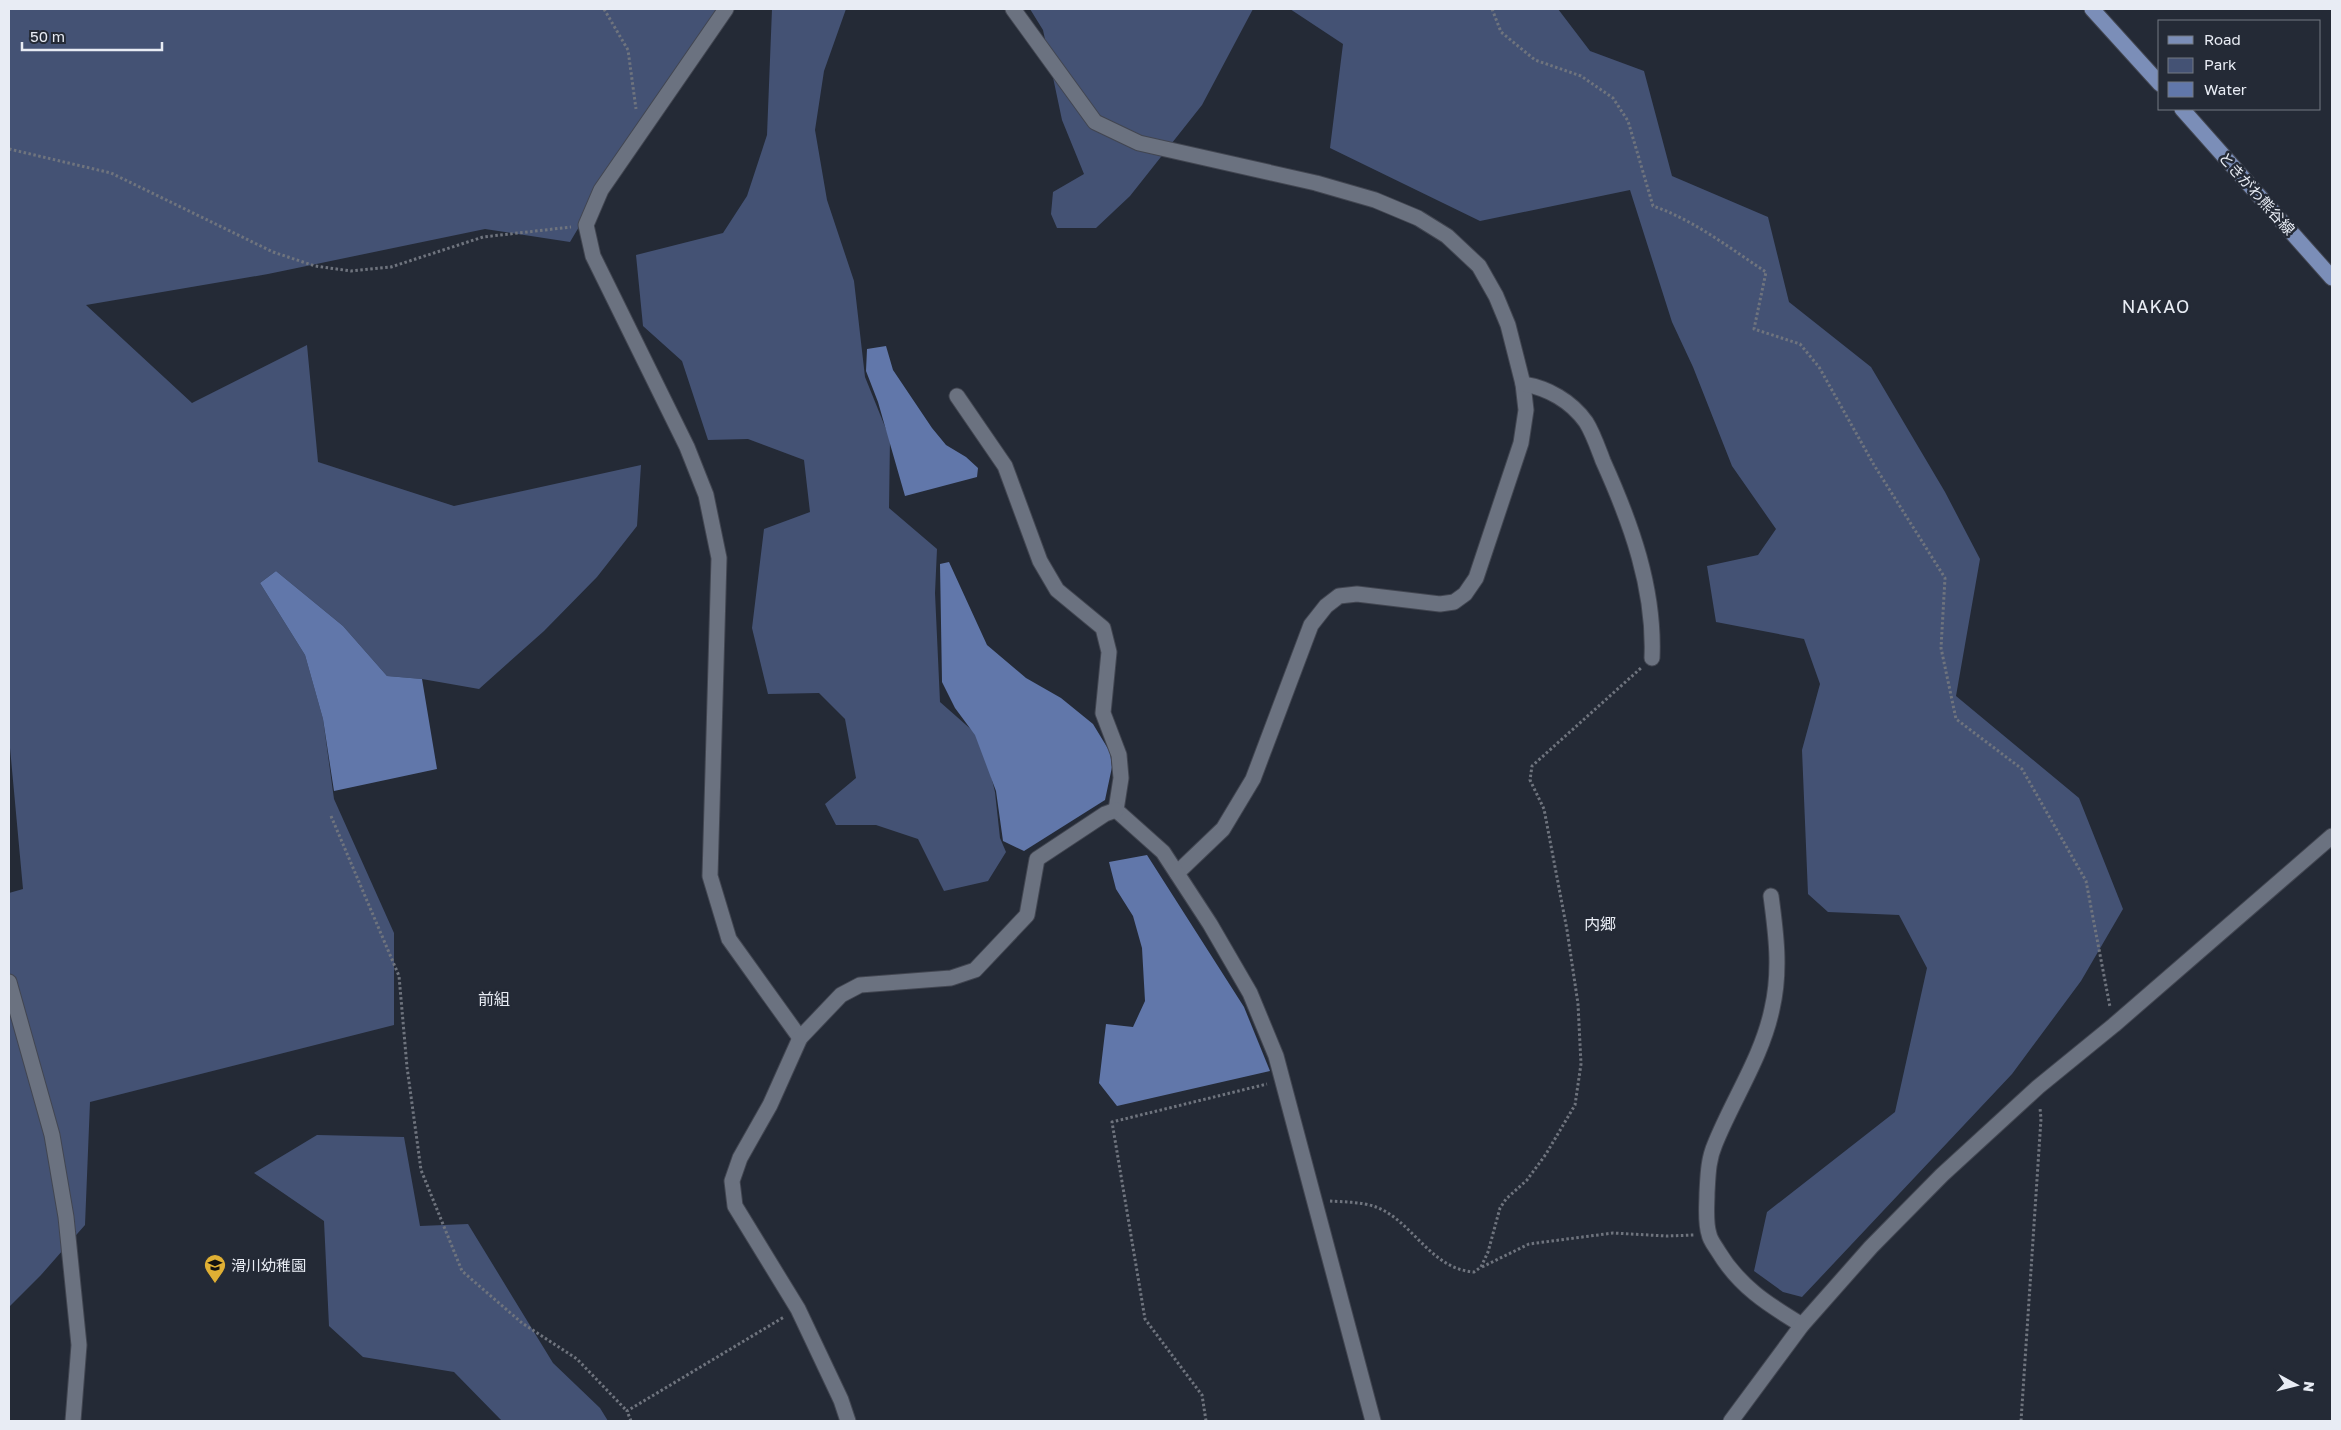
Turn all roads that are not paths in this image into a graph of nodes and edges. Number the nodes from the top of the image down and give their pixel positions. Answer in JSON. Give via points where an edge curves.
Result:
{"nodes":[{"id":1,"x":726,"y":9,"type":"edge"},
{"id":2,"x":1013,"y":9,"type":"edge"},
{"id":3,"x":2095,"y":10,"type":"edge"},
{"id":4,"x":2158,"y":82,"type":"edge"},
{"id":5,"x":2183,"y":110,"type":"edge"},
{"id":6,"x":2332,"y":278,"type":"edge"},
{"id":7,"x":1523,"y":384,"type":"junction"},
{"id":8,"x":957,"y":396,"type":"dead end"},
{"id":9,"x":1652,"y":658,"type":"road end"},
{"id":10,"x":1116,"y":810,"type":"junction"},
{"id":11,"x":2332,"y":836,"type":"edge"},
{"id":12,"x":1177,"y":873,"type":"junction"},
{"id":13,"x":1771,"y":896,"type":"dead end"},
{"id":14,"x":9,"y":982,"type":"edge"},
{"id":15,"x":800,"y":1038,"type":"junction"},
{"id":16,"x":1802,"y":1325,"type":"junction"},
{"id":17,"x":72,"y":1421,"type":"edge"},
{"id":18,"x":848,"y":1421,"type":"edge"},
{"id":19,"x":1373,"y":1421,"type":"edge"},
{"id":20,"x":1731,"y":1421,"type":"edge"}],
"edges":[{"from":1,"to":15,"type":"street","via":[[601,190],[586,225],[593,256],[687,448],[706,495],[718,558],[710,876],[729,939]]},
{"from":2,"to":7,"type":"street","via":[[1095,122],[1139,143],[1297,178],[1376,200],[1418,218],[1446,236],[1479,266],[1496,296],[1508,325]]},
{"from":3,"to":4,"type":"main road"},
{"from":5,"to":6,"type":"main road","name":"ときがわ熊谷線"},
{"from":7,"to":9,"type":"street","via":[[1537,386],[1559,396],[1586,422],[1616,488],[1649,594]]},
{"from":7,"to":12,"type":"street","via":[[1526,410],[1522,443],[1476,578],[1465,594],[1454,602],[1440,604],[1357,594],[1339,596],[1326,606],[1312,624],[1253,779],[1223,829]]},
{"from":8,"to":10,"type":"street","via":[[1005,466],[1040,561],[1057,590],[1103,628],[1109,652],[1103,713],[1119,755],[1122,778]]},
{"from":10,"to":12,"type":"street","via":[[1163,852]]},
{"from":10,"to":15,"type":"street","via":[[1037,859],[1027,915],[975,970],[951,978],[860,984],[841,995]]},
{"from":11,"to":16,"type":"street","via":[[2038,1087],[1942,1175]]},
{"from":12,"to":19,"type":"street","via":[[1250,992],[1276,1056]]},
{"from":13,"to":16,"type":"street","via":[[1777,945],[1777,977],[1772,1008],[1762,1044],[1714,1146],[1708,1167],[1709,1235],[1741,1283],[1762,1301]]},
{"from":14,"to":17,"type":"street","via":[[52,1135],[66,1217],[78,1345]]},
{"from":15,"to":18,"type":"street","via":[[770,1104],[740,1158],[732,1181],[735,1206],[798,1309]]},
{"from":16,"to":20,"type":"street"}]}
